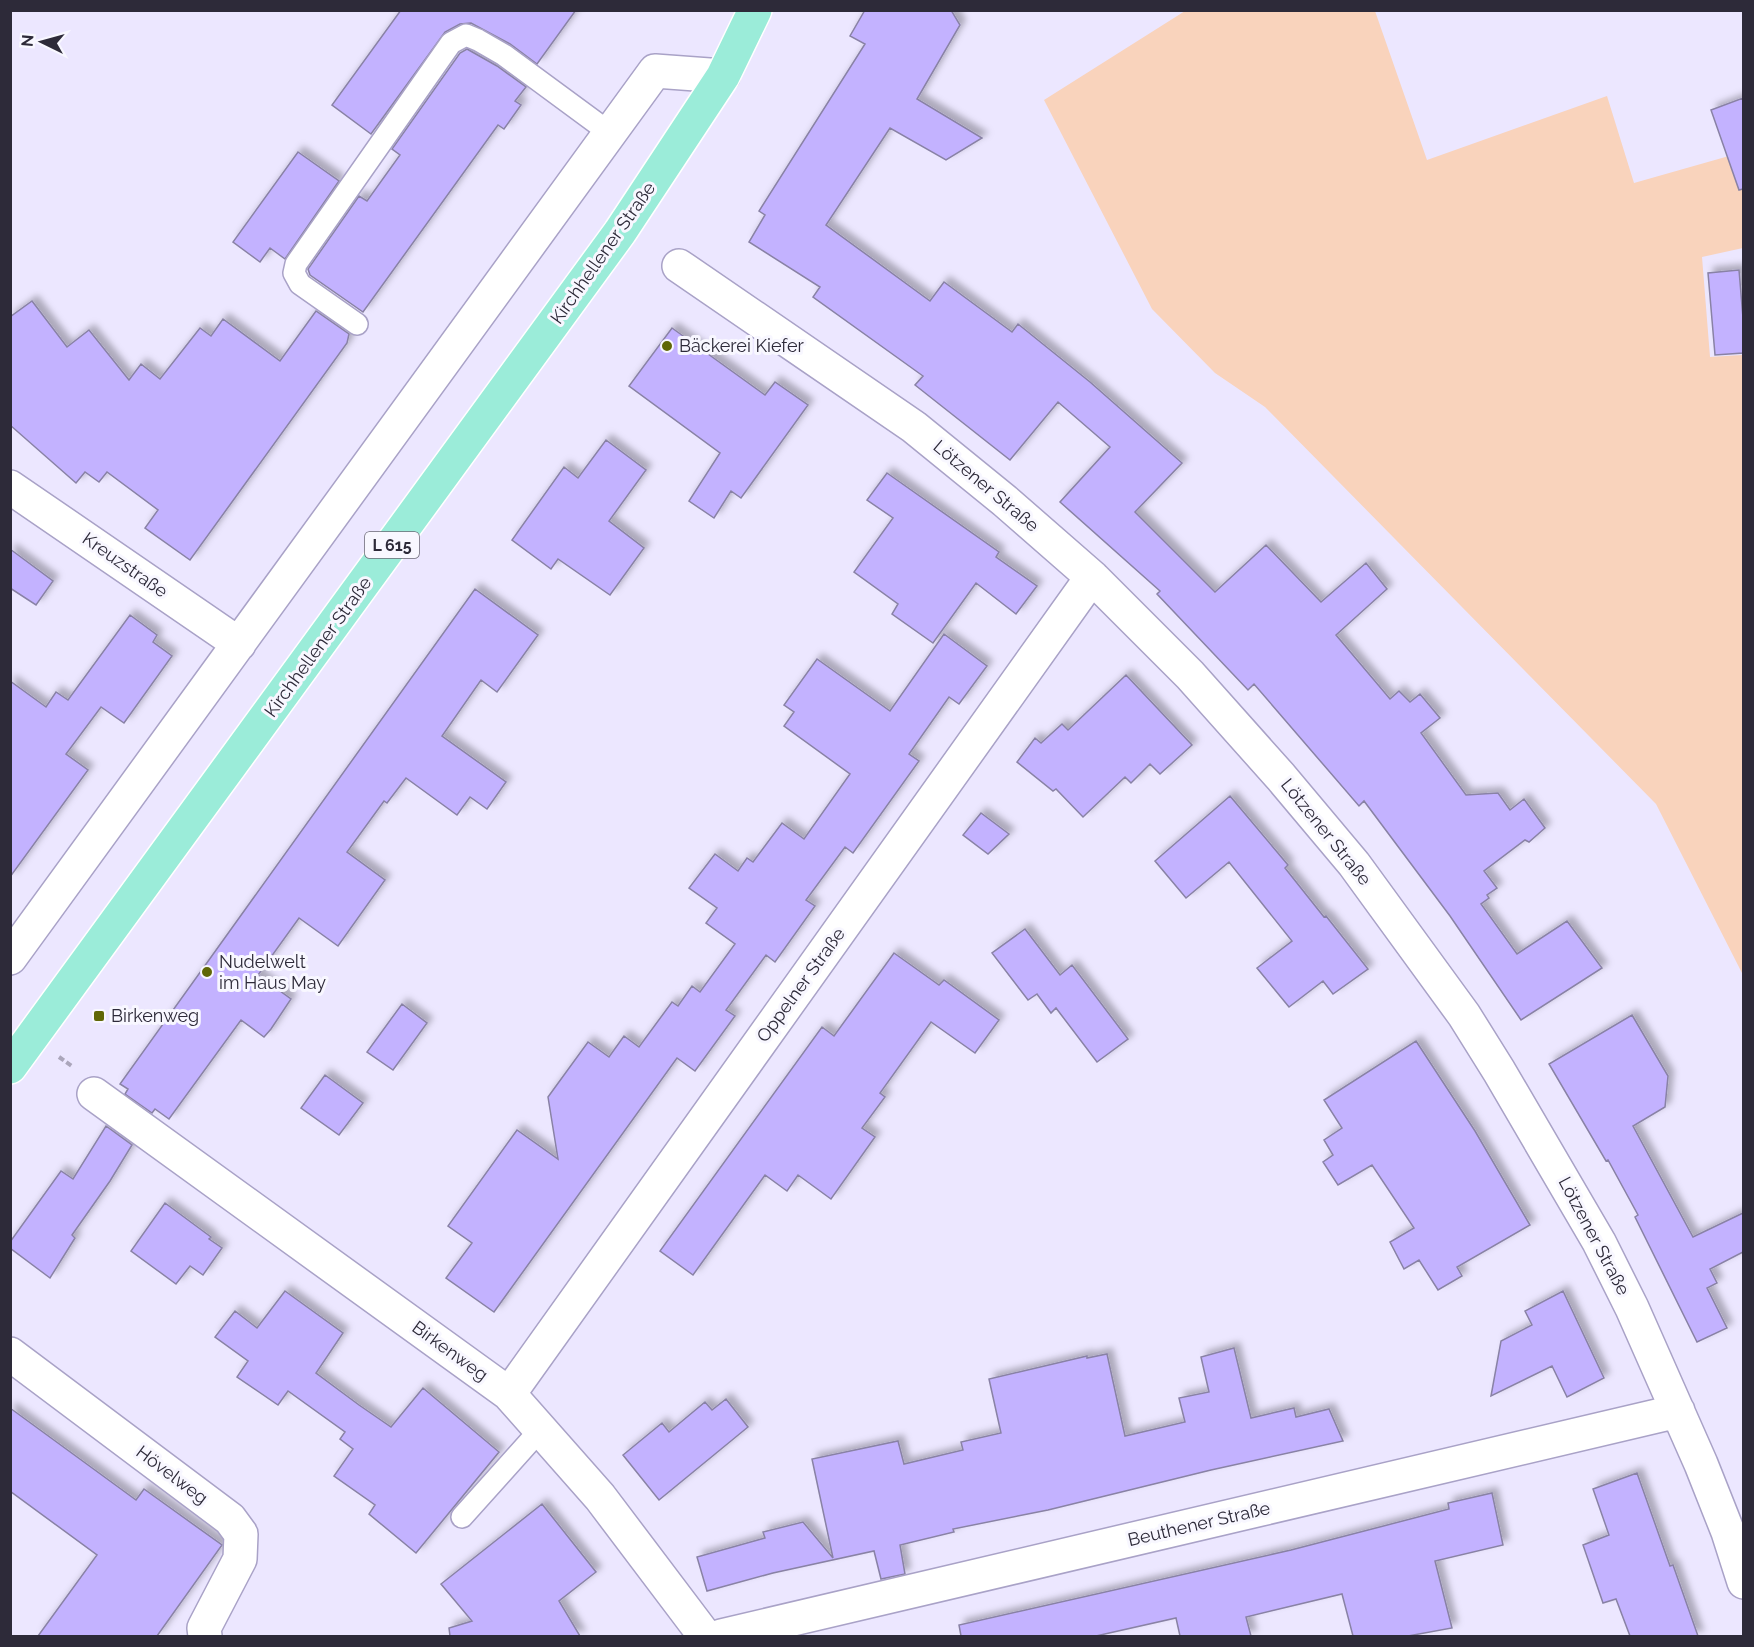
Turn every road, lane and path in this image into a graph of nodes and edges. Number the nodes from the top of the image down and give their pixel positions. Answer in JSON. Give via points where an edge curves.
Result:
{"nodes":[{"id":1,"x":755,"y":10,"type":"edge"},
{"id":2,"x":723,"y":76,"type":"junction"},
{"id":3,"x":610,"y":133,"type":"junction"},
{"id":4,"x":679,"y":266,"type":"dead end"},
{"id":5,"x":357,"y":324,"type":"dead end"},
{"id":6,"x":10,"y":487,"type":"edge"},
{"id":7,"x":1092,"y":577,"type":"junction"},
{"id":8,"x":238,"y":644,"type":"junction"},
{"id":9,"x":10,"y":958,"type":"edge"},
{"id":10,"x":32,"y":1038,"type":"junction"},
{"id":11,"x":10,"y":1067,"type":"edge"},
{"id":12,"x":94,"y":1094,"type":"joint"},
{"id":13,"x":10,"y":1354,"type":"edge"},
{"id":14,"x":509,"y":1394,"type":"junction"},
{"id":15,"x":1678,"y":1411,"type":"junction"},
{"id":16,"x":540,"y":1431,"type":"junction"},
{"id":17,"x":462,"y":1518,"type":"dead end"},
{"id":18,"x":1743,"y":1582,"type":"edge"},
{"id":19,"x":205,"y":1636,"type":"edge"},
{"id":20,"x":705,"y":1636,"type":"edge"},
{"id":21,"x":721,"y":1636,"type":"edge"}],
"edges":[{"from":1,"to":2,"type":"main road","name":"Kirchhellener Straße","number":"L 615"},
{"from":2,"to":3,"type":"street","via":[[655,71]]},
{"from":2,"to":10,"type":"main road","name":"Kirchhellener Straße","number":"L 615","via":[[620,232]]},
{"from":3,"to":5,"type":"lane","via":[[478,40],[466,35],[451,44],[296,264],[294,273],[300,284]]},
{"from":3,"to":8,"type":"street"},
{"from":4,"to":7,"type":"street","name":"Lötzener Straße","via":[[914,427]]},
{"from":6,"to":8,"type":"street","name":"Kreuzstraße"},
{"from":7,"to":14,"type":"street","name":"Oppelner Straße"},
{"from":7,"to":15,"type":"street","name":"Lötzener Straße","via":[[1190,675],[1281,777],[1354,864],[1450,996],[1499,1071],[1599,1242]]},
{"from":8,"to":9,"type":"street"},
{"from":10,"to":11,"type":"main road","name":"Kirchhellener Straße","number":"L 615"},
{"from":10,"to":12,"type":"path","via":[[96,1082]]},
{"from":12,"to":14,"type":"street","name":"Birkenweg"},
{"from":13,"to":19,"type":"street","name":"Hövelweg","via":[[230,1519],[241,1534],[240,1559],[204,1628]]},
{"from":14,"to":16,"type":"street","name":"Birkenweg"},
{"from":15,"to":18,"type":"street","name":"Lötzener Straße","via":[[1728,1532]]},
{"from":15,"to":21,"type":"street","name":"Beuthener Straße"},
{"from":16,"to":17,"type":"lane"},
{"from":16,"to":20,"type":"street","name":"Birkenweg","via":[[600,1497]]}]}
